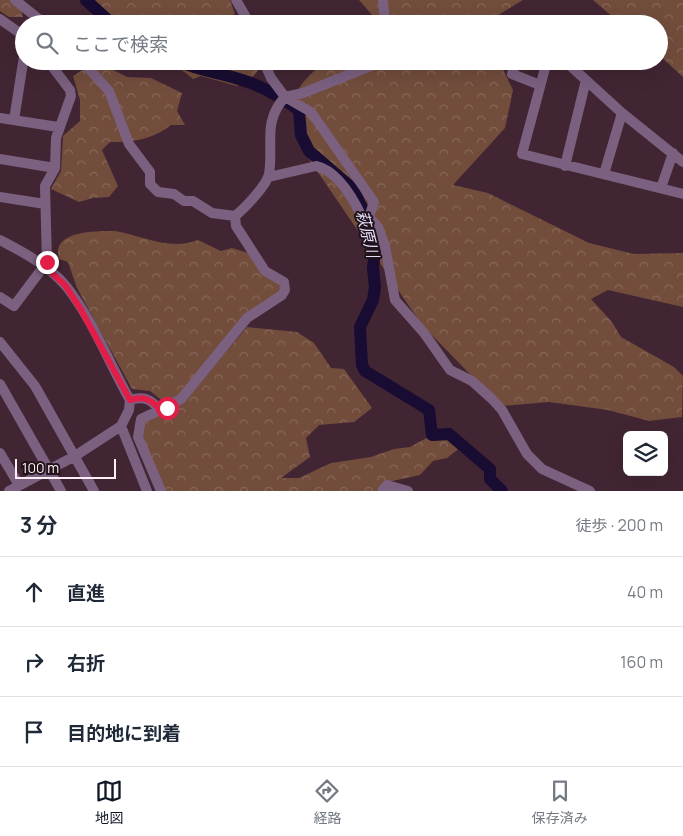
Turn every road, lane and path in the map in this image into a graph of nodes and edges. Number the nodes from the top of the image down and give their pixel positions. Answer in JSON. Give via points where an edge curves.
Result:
{"nodes":[{"id":1,"x":15,"y":0,"type":"edge"},
{"id":2,"x":236,"y":0,"type":"edge"},
{"id":3,"x":383,"y":0,"type":"edge"},
{"id":4,"x":34,"y":15,"type":"edge"},
{"id":5,"x":245,"y":15,"type":"edge"},
{"id":6,"x":384,"y":15,"type":"edge"},
{"id":7,"x":0,"y":19,"type":"edge"},
{"id":8,"x":15,"y":30,"type":"edge"},
{"id":9,"x":22,"y":70,"type":"edge"},
{"id":10,"x":55,"y":70,"type":"edge"},
{"id":11,"x":90,"y":70,"type":"edge"},
{"id":12,"x":267,"y":70,"type":"edge"},
{"id":13,"x":360,"y":70,"type":"edge"},
{"id":14,"x":513,"y":70,"type":"edge"},
{"id":15,"x":544,"y":70,"type":"edge"},
{"id":16,"x":575,"y":70,"type":"edge"},
{"id":17,"x":586,"y":80,"type":"junction"},
{"id":18,"x":540,"y":84,"type":"junction"},
{"id":19,"x":285,"y":97,"type":"junction"},
{"id":20,"x":622,"y":113,"type":"junction"},
{"id":21,"x":0,"y":118,"type":"edge"},
{"id":22,"x":14,"y":120,"type":"junction"},
{"id":23,"x":58,"y":127,"type":"junction"},
{"id":24,"x":673,"y":153,"type":"junction"},
{"id":25,"x":0,"y":159,"type":"edge"},
{"id":26,"x":683,"y":162,"type":"edge"},
{"id":27,"x":565,"y":166,"type":"junction"},
{"id":28,"x":55,"y":168,"type":"junction"},
{"id":29,"x":604,"y":174,"type":"junction"},
{"id":30,"x":268,"y":177,"type":"junction"},
{"id":31,"x":662,"y":188,"type":"junction"},
{"id":32,"x":683,"y":194,"type":"edge"},
{"id":33,"x":0,"y":196,"type":"edge"},
{"id":34,"x":45,"y":204,"type":"junction"},
{"id":35,"x":235,"y":216,"type":"junction"},
{"id":36,"x":366,"y":217,"type":"junction"},
{"id":37,"x":0,"y":240,"type":"edge"},
{"id":38,"x":44,"y":266,"type":"junction"},
{"id":39,"x":0,"y":297,"type":"edge"},
{"id":40,"x":0,"y":342,"type":"edge"},
{"id":41,"x":0,"y":384,"type":"edge"},
{"id":42,"x":130,"y":400,"type":"junction"},
{"id":43,"x":160,"y":410,"type":"junction"},
{"id":44,"x":122,"y":426,"type":"junction"},
{"id":45,"x":0,"y":453,"type":"edge"},
{"id":46,"x":75,"y":456,"type":"junction"},
{"id":47,"x":49,"y":470,"type":"junction"},
{"id":48,"x":19,"y":485,"type":"junction"},
{"id":49,"x":9,"y":491,"type":"edge"},
{"id":50,"x":61,"y":491,"type":"edge"},
{"id":51,"x":94,"y":491,"type":"edge"},
{"id":52,"x":147,"y":491,"type":"edge"},
{"id":53,"x":161,"y":491,"type":"edge"},
{"id":54,"x":382,"y":491,"type":"edge"},
{"id":55,"x":408,"y":491,"type":"edge"},
{"id":56,"x":590,"y":491,"type":"edge"}],
"edges":[{"from":1,"to":4,"type":"street"},
{"from":2,"to":5,"type":"street"},
{"from":3,"to":6,"type":"street"},
{"from":7,"to":8,"type":"street"},
{"from":9,"to":22,"type":"street"},
{"from":10,"to":23,"type":"street","via":[[71,96]]},
{"from":11,"to":35,"type":"street","via":[[109,91],[130,144],[150,172],[150,184],[164,194],[193,201],[212,213]]},
{"from":12,"to":19,"type":"street"},
{"from":13,"to":19,"type":"street"},
{"from":14,"to":18,"type":"street","via":[[512,74]]},
{"from":15,"to":18,"type":"street"},
{"from":16,"to":17,"type":"street"},
{"from":17,"to":20,"type":"street"},
{"from":17,"to":27,"type":"street"},
{"from":18,"to":27,"type":"street","via":[[522,154]]},
{"from":19,"to":30,"type":"street","via":[[270,123]]},
{"from":19,"to":36,"type":"street","via":[[311,112],[374,202]]},
{"from":20,"to":24,"type":"street"},
{"from":20,"to":29,"type":"street"},
{"from":21,"to":22,"type":"street"},
{"from":22,"to":23,"type":"street"},
{"from":23,"to":28,"type":"street"},
{"from":24,"to":26,"type":"street"},
{"from":24,"to":31,"type":"street"},
{"from":25,"to":28,"type":"street"},
{"from":27,"to":29,"type":"street"},
{"from":28,"to":34,"type":"street","via":[[46,186]]},
{"from":29,"to":31,"type":"street"},
{"from":30,"to":35,"type":"street","via":[[251,203]]},
{"from":30,"to":36,"type":"street","via":[[310,166],[321,167],[349,194]]},
{"from":31,"to":32,"type":"street"},
{"from":33,"to":34,"type":"street"},
{"from":34,"to":38,"type":"street","via":[[47,262]]},
{"from":35,"to":43,"type":"street","via":[[236,226],[264,271],[284,282],[285,290],[277,300],[248,318],[181,399]]},
{"from":36,"to":56,"type":"street","via":[[378,227],[385,246],[395,300],[450,370],[472,381],[492,399],[502,410],[527,454],[542,469]]},
{"from":37,"to":38,"type":"street"},
{"from":38,"to":39,"type":"street","via":[[14,306]]},
{"from":38,"to":42,"type":"street","via":[[65,285],[80,308]]},
{"from":40,"to":46,"type":"street","via":[[35,386]]},
{"from":41,"to":47,"type":"street"},
{"from":42,"to":43,"type":"street","via":[[146,398]]},
{"from":42,"to":44,"type":"street"},
{"from":43,"to":53,"type":"street","via":[[141,419],[138,437]]},
{"from":44,"to":46,"type":"street"},
{"from":44,"to":52,"type":"street"},
{"from":45,"to":48,"type":"street"},
{"from":46,"to":47,"type":"street"},
{"from":46,"to":51,"type":"street"},
{"from":47,"to":48,"type":"street"},
{"from":47,"to":50,"type":"street"},
{"from":48,"to":49,"type":"street"},
{"from":54,"to":55,"type":"street","via":[[387,485]]}]}
